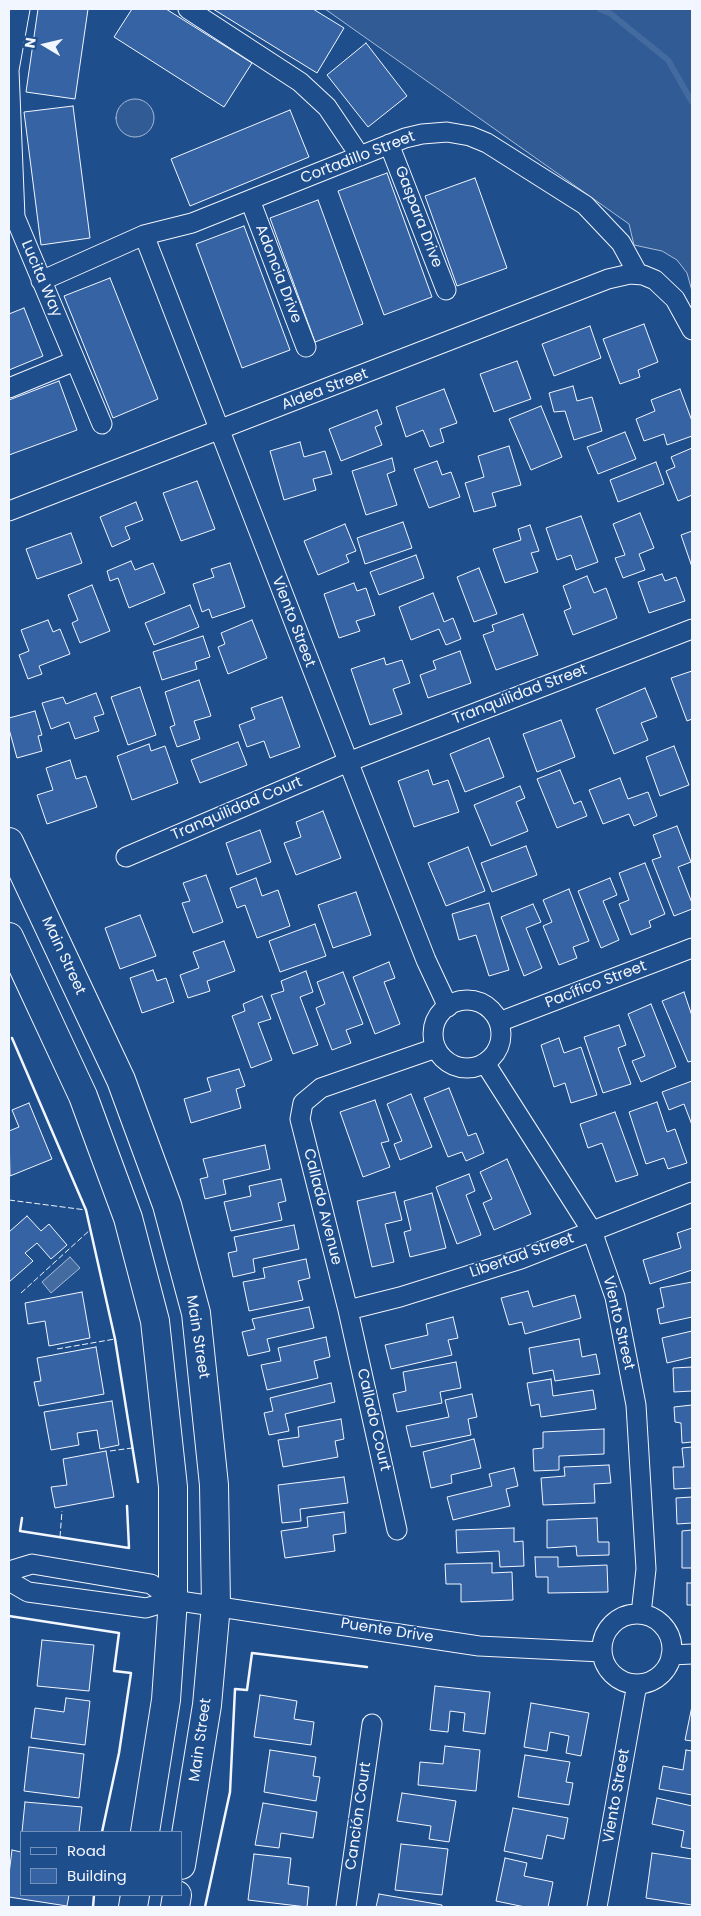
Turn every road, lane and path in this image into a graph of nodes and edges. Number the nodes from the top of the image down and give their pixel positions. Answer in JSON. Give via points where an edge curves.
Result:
{"nodes":[{"id":1,"x":20,"y":9,"type":"edge"},
{"id":2,"x":188,"y":9,"type":"edge"},
{"id":3,"x":9,"y":70,"type":"edge"},
{"id":4,"x":390,"y":144,"type":"junction"},
{"id":5,"x":360,"y":156,"type":"junction"},
{"id":6,"x":250,"y":200,"type":"junction"},
{"id":7,"x":12,"y":218,"type":"edge"},
{"id":8,"x":144,"y":235,"type":"junction"},
{"id":9,"x":641,"y":274,"type":"junction"},
{"id":10,"x":42,"y":281,"type":"junction"},
{"id":11,"x":446,"y":290,"type":"dead end"},
{"id":12,"x":692,"y":330,"type":"edge"},
{"id":13,"x":306,"y":347,"type":"dead end"},
{"id":14,"x":75,"y":361,"type":"junction"},
{"id":15,"x":9,"y":388,"type":"edge"},
{"id":16,"x":102,"y":424,"type":"dead end"},
{"id":17,"x":219,"y":431,"type":"junction"},
{"id":18,"x":9,"y":512,"type":"edge"},
{"id":19,"x":692,"y":629,"type":"edge"},
{"id":20,"x":348,"y":762,"type":"junction"},
{"id":21,"x":9,"y":842,"type":"edge"},
{"id":22,"x":126,"y":857,"type":"dead end"},
{"id":23,"x":9,"y":938,"type":"edge"},
{"id":24,"x":692,"y":948,"type":"edge"},
{"id":25,"x":448,"y":1007,"type":"junction"},
{"id":26,"x":499,"y":1022,"type":"junction"},
{"id":27,"x":436,"y":1048,"type":"junction"},
{"id":28,"x":485,"y":1063,"type":"junction"},
{"id":29,"x":692,"y":1192,"type":"edge"},
{"id":30,"x":592,"y":1232,"type":"junction"},
{"id":31,"x":348,"y":1310,"type":"junction"},
{"id":32,"x":398,"y":1530,"type":"dead end"},
{"id":33,"x":9,"y":1571,"type":"edge"},
{"id":34,"x":9,"y":1581,"type":"edge"},
{"id":35,"x":173,"y":1600,"type":"junction"},
{"id":36,"x":216,"y":1605,"type":"junction"},
{"id":37,"x":641,"y":1614,"type":"junction"},
{"id":38,"x":602,"y":1652,"type":"junction"},
{"id":39,"x":692,"y":1654,"type":"edge"},
{"id":40,"x":671,"y":1655,"type":"junction"},
{"id":41,"x":636,"y":1684,"type":"junction"},
{"id":42,"x":372,"y":1724,"type":"dead end"},
{"id":43,"x":145,"y":1831,"type":"edge"},
{"id":44,"x":182,"y":1859,"type":"edge"},
{"id":45,"x":346,"y":1907,"type":"edge"},
{"id":46,"x":597,"y":1907,"type":"edge"}],
"edges":[{"from":1,"to":3,"type":"street","name":"Lucita Way"},
{"from":2,"to":5,"type":"street","via":[[300,82],[326,107]]},
{"from":3,"to":7,"type":"street","name":"Lucita Way"},
{"from":4,"to":5,"type":"street","name":"Cortadillo Street"},
{"from":4,"to":9,"type":"street","name":"Cortadillo Street","via":[[422,134],[447,132],[488,143],[585,205],[621,243]]},
{"from":4,"to":11,"type":"street","name":"Gaspara Drive"},
{"from":5,"to":6,"type":"street","name":"Cortadillo Street"},
{"from":6,"to":8,"type":"street","name":"Cortadillo Street","via":[[192,223]]},
{"from":6,"to":13,"type":"street","name":"Adoncia Drive"},
{"from":7,"to":10,"type":"street","name":"Lucita Way"},
{"from":8,"to":10,"type":"street","name":"Cortadillo Street"},
{"from":8,"to":17,"type":"street","name":"Viento Street"},
{"from":9,"to":12,"type":"street","via":[[655,280],[675,300]]},
{"from":9,"to":17,"type":"street","name":"Aldea Street","via":[[608,279]]},
{"from":10,"to":14,"type":"street","name":"Lucita Way"},
{"from":14,"to":15,"type":"street"},
{"from":14,"to":16,"type":"street","name":"Lucita Way"},
{"from":17,"to":18,"type":"street","name":"Aldea Street"},
{"from":17,"to":20,"type":"street","name":"Viento Street"},
{"from":19,"to":20,"type":"street","name":"Tranquilidad Street"},
{"from":20,"to":22,"type":"street","name":"Tranquilidad Court"},
{"from":20,"to":25,"type":"street","name":"Viento Street","via":[[426,960]]},
{"from":21,"to":36,"type":"street","name":"Main Street","via":[[121,1080],[169,1214],[196,1313],[214,1485]]},
{"from":23,"to":35,"type":"street","via":[[83,1096],[128,1218],[155,1321],[173,1487]]},
{"from":24,"to":26,"type":"street","name":"Pacífico Street"},
{"from":25,"to":26,"type":"street","via":[[457,1002],[477,1002],[494,1013]]},
{"from":25,"to":27,"type":"street","via":[[436,1021]]},
{"from":26,"to":28,"type":"street","via":[[500,1045]]},
{"from":27,"to":28,"type":"street","via":[[452,1065],[475,1068]]},
{"from":27,"to":31,"type":"street","name":"Callado Avenue","via":[[321,1088],[303,1103],[300,1119],[304,1138]]},
{"from":28,"to":30,"type":"street","name":"Viento Street"},
{"from":29,"to":30,"type":"street","name":"Libertad Street"},
{"from":30,"to":31,"type":"street","name":"Libertad Street","via":[[512,1262]]},
{"from":30,"to":37,"type":"street","name":"Viento Street","via":[[615,1297],[636,1405],[646,1569]]},
{"from":31,"to":32,"type":"street","name":"Callado Court"},
{"from":33,"to":35,"type":"street","name":"Puente Drive","via":[[32,1564],[151,1584]]},
{"from":34,"to":35,"type":"street","name":"Puente Drive","via":[[28,1592],[146,1608]]},
{"from":35,"to":36,"type":"street","name":"Puente Drive"},
{"from":35,"to":43,"type":"street","via":[[166,1700]]},
{"from":36,"to":38,"type":"street","name":"Puente Drive","via":[[479,1646]]},
{"from":36,"to":44,"type":"street","name":"Main Street","via":[[206,1705]]},
{"from":37,"to":38,"type":"street","via":[[621,1618],[613,1624],[603,1642]]},
{"from":37,"to":40,"type":"street","via":[[665,1628],[672,1645]]},
{"from":38,"to":41,"type":"street","via":[[606,1666],[616,1677]]},
{"from":39,"to":40,"type":"street"},
{"from":40,"to":41,"type":"street","via":[[666,1668],[656,1678]]},
{"from":41,"to":46,"type":"street","name":"Viento Street"},
{"from":42,"to":45,"type":"street","name":"Canción Court"}]}
